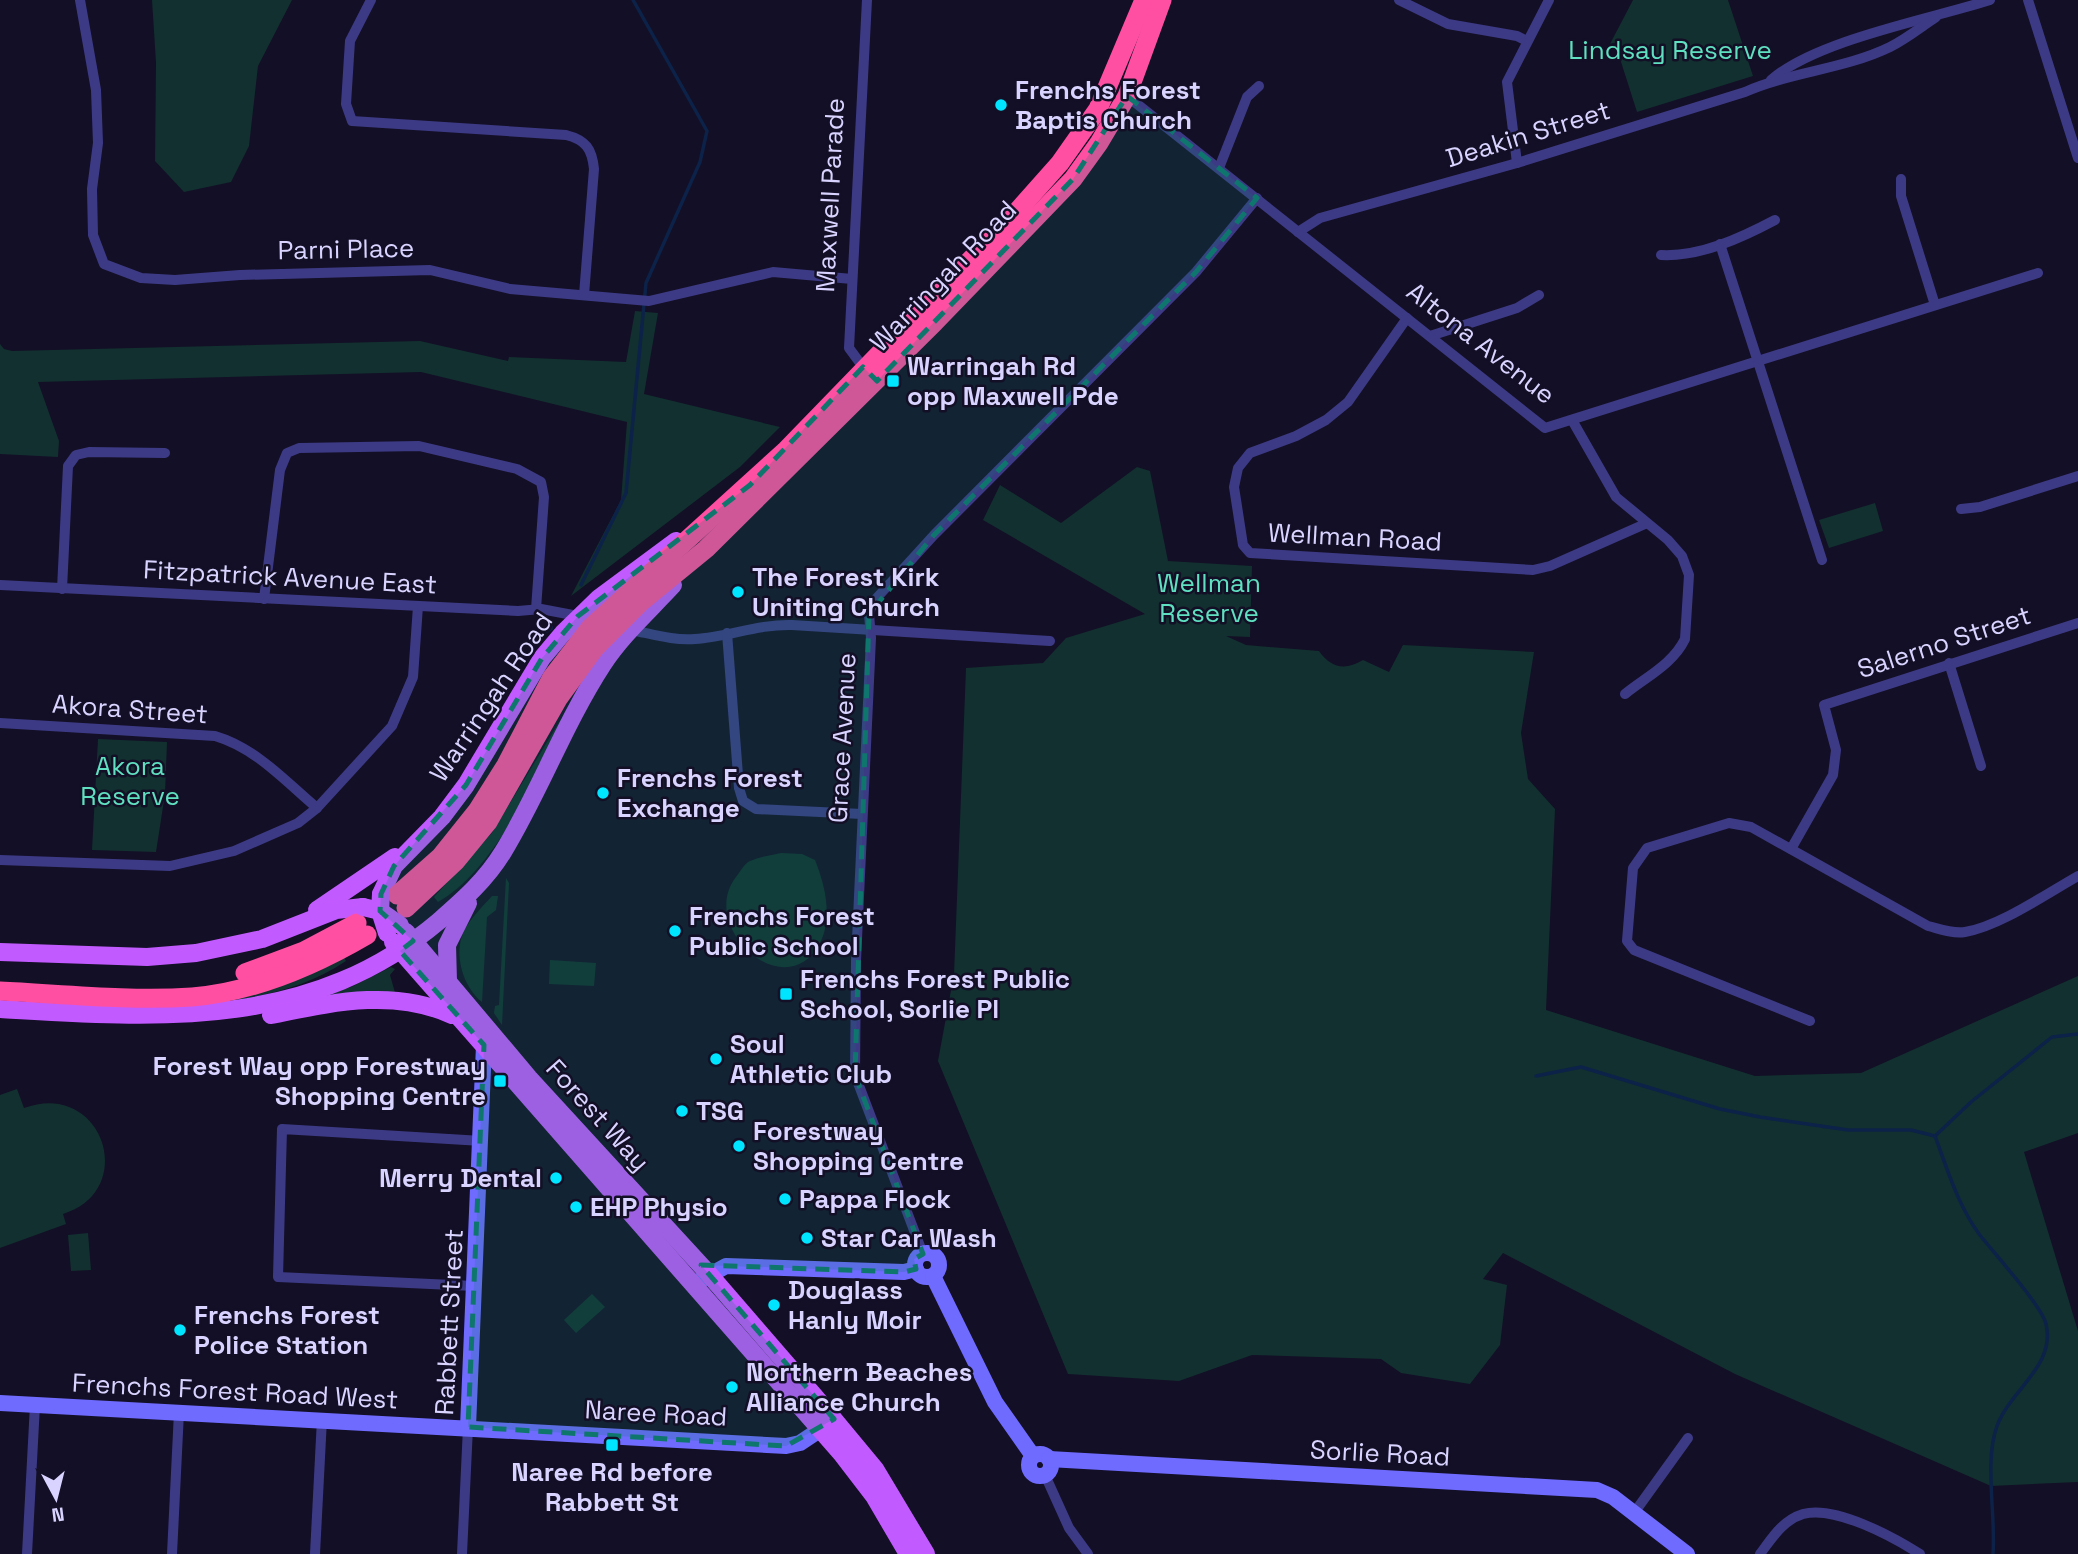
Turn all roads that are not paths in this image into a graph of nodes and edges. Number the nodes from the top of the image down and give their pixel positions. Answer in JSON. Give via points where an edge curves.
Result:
{"nodes":[{"id":1,"x":80,"y":0,"type":"edge"},
{"id":2,"x":371,"y":0,"type":"edge"},
{"id":3,"x":867,"y":0,"type":"edge"},
{"id":4,"x":1144,"y":0,"type":"edge"},
{"id":5,"x":1162,"y":0,"type":"edge"},
{"id":6,"x":1399,"y":0,"type":"edge"},
{"id":7,"x":1549,"y":0,"type":"edge"},
{"id":8,"x":1990,"y":0,"type":"edge"},
{"id":9,"x":2028,"y":0,"type":"edge"},
{"id":10,"x":1936,"y":17,"type":"junction"},
{"id":11,"x":1528,"y":41,"type":"junction"},
{"id":12,"x":1772,"y":80,"type":"junction"},
{"id":13,"x":1112,"y":82,"type":"junction"},
{"id":14,"x":1259,"y":86,"type":"dead end"},
{"id":15,"x":1126,"y":96,"type":"junction"},
{"id":16,"x":2078,"y":158,"type":"edge"},
{"id":17,"x":1517,"y":163,"type":"junction"},
{"id":18,"x":1219,"y":168,"type":"junction"},
{"id":19,"x":1901,"y":179,"type":"dead end"},
{"id":20,"x":1257,"y":198,"type":"junction"},
{"id":21,"x":1775,"y":219,"type":"dead end"},
{"id":22,"x":1298,"y":232,"type":"junction"},
{"id":23,"x":1720,"y":244,"type":"junction"},
{"id":24,"x":1661,"y":255,"type":"dead end"},
{"id":25,"x":2038,"y":273,"type":"dead end"},
{"id":26,"x":852,"y":279,"type":"junction"},
{"id":27,"x":584,"y":295,"type":"junction"},
{"id":28,"x":1539,"y":295,"type":"dead end"},
{"id":29,"x":1935,"y":305,"type":"junction"},
{"id":30,"x":1407,"y":318,"type":"junction"},
{"id":31,"x":1430,"y":336,"type":"junction"},
{"id":32,"x":1759,"y":360,"type":"junction"},
{"id":33,"x":870,"y":374,"type":"junction"},
{"id":34,"x":1572,"y":420,"type":"junction"},
{"id":35,"x":165,"y":453,"type":"dead end"},
{"id":36,"x":2078,"y":476,"type":"edge"},
{"id":37,"x":1961,"y":509,"type":"dead end"},
{"id":38,"x":714,"y":516,"type":"junction"},
{"id":39,"x":1645,"y":524,"type":"junction"},
{"id":40,"x":706,"y":549,"type":"junction"},
{"id":41,"x":1822,"y":561,"type":"dead end"},
{"id":42,"x":0,"y":585,"type":"edge"},
{"id":43,"x":62,"y":589,"type":"junction"},
{"id":44,"x":264,"y":599,"type":"junction"},
{"id":45,"x":418,"y":606,"type":"junction"},
{"id":46,"x":539,"y":609,"type":"junction"},
{"id":47,"x":578,"y":616,"type":"junction"},
{"id":48,"x":2078,"y":623,"type":"edge"},
{"id":49,"x":631,"y":630,"type":"junction"},
{"id":50,"x":869,"y":630,"type":"junction"},
{"id":51,"x":727,"y":633,"type":"junction"},
{"id":52,"x":1050,"y":641,"type":"dead end"},
{"id":53,"x":1949,"y":663,"type":"junction"},
{"id":54,"x":1625,"y":694,"type":"dead end"},
{"id":55,"x":0,"y":723,"type":"edge"},
{"id":56,"x":1981,"y":766,"type":"dead end"},
{"id":57,"x":317,"y":808,"type":"junction"},
{"id":58,"x":862,"y":814,"type":"junction"},
{"id":59,"x":419,"y":841,"type":"junction"},
{"id":60,"x":1791,"y":849,"type":"junction"},
{"id":61,"x":0,"y":860,"type":"edge"},
{"id":62,"x":2078,"y":876,"type":"edge"},
{"id":63,"x":480,"y":884,"type":"junction"},
{"id":64,"x":382,"y":915,"type":"junction"},
{"id":65,"x":291,"y":928,"type":"junction"},
{"id":66,"x":406,"y":946,"type":"junction"},
{"id":67,"x":0,"y":952,"type":"edge"},
{"id":68,"x":0,"y":979,"type":"edge"},
{"id":69,"x":448,"y":982,"type":"junction"},
{"id":70,"x":0,"y":991,"type":"edge"},
{"id":71,"x":0,"y":1009,"type":"edge"},
{"id":72,"x":139,"y":1017,"type":"junction"},
{"id":73,"x":459,"y":1018,"type":"junction"},
{"id":74,"x":1810,"y":1021,"type":"dead end"},
{"id":75,"x":484,"y":1045,"type":"junction"},
{"id":76,"x":482,"y":1141,"type":"junction"},
{"id":77,"x":923,"y":1254,"type":"junction"},
{"id":78,"x":916,"y":1269,"type":"junction"},
{"id":79,"x":933,"y":1276,"type":"junction"},
{"id":80,"x":701,"y":1279,"type":"junction"},
{"id":81,"x":474,"y":1286,"type":"junction"},
{"id":82,"x":0,"y":1403,"type":"edge"},
{"id":83,"x":35,"y":1405,"type":"junction"},
{"id":84,"x":179,"y":1412,"type":"junction"},
{"id":85,"x":322,"y":1419,"type":"junction"},
{"id":86,"x":828,"y":1424,"type":"junction"},
{"id":87,"x":468,"y":1427,"type":"junction"},
{"id":88,"x":1688,"y":1438,"type":"dead end"},
{"id":89,"x":1047,"y":1467,"type":"junction"},
{"id":90,"x":1634,"y":1513,"type":"junction"},
{"id":91,"x":27,"y":1554,"type":"edge"},
{"id":92,"x":172,"y":1554,"type":"edge"},
{"id":93,"x":314,"y":1554,"type":"edge"},
{"id":94,"x":461,"y":1554,"type":"edge"},
{"id":95,"x":908,"y":1554,"type":"edge"},
{"id":96,"x":926,"y":1554,"type":"edge"},
{"id":97,"x":1088,"y":1554,"type":"edge"},
{"id":98,"x":1687,"y":1554,"type":"edge"},
{"id":99,"x":1760,"y":1554,"type":"edge"},
{"id":100,"x":1920,"y":1554,"type":"edge"}],
"edges":[{"from":1,"to":27,"type":"street","name":"Parni Place","via":[[96,90],[93,235],[104,264],[141,278],[176,280],[430,270],[510,289]]},
{"from":2,"to":27,"type":"street","via":[[350,41],[346,104],[352,121],[566,135],[585,143],[591,151],[594,169]]},
{"from":3,"to":26,"type":"street","name":"Maxwell Parade"},
{"from":4,"to":13,"type":"highway","name":"Warringah Road"},
{"from":5,"to":15,"type":"highway","name":"Warringah Road"},
{"from":6,"to":11,"type":"street","via":[[1448,24]]},
{"from":7,"to":11,"type":"street"},
{"from":8,"to":10,"type":"street","name":"Deakin Street"},
{"from":9,"to":16,"type":"street"},
{"from":10,"to":12,"type":"street","name":"Deakin Street","via":[[1807,58]]},
{"from":10,"to":12,"type":"street","name":"Deakin Street","via":[[1889,47]]},
{"from":11,"to":17,"type":"street","via":[[1507,82]]},
{"from":12,"to":17,"type":"street","name":"Deakin Street"},
{"from":13,"to":15,"type":"highway","name":"Altona Avenue"},
{"from":13,"to":33,"type":"highway","name":"Warringah Road","via":[[1083,134]]},
{"from":14,"to":18,"type":"street","via":[[1247,97]]},
{"from":15,"to":18,"type":"street","name":"Altona Avenue"},
{"from":15,"to":33,"type":"highway","name":"Warringah Road","via":[[1073,179]]},
{"from":17,"to":22,"type":"street","name":"Deakin Street","via":[[1320,218]]},
{"from":18,"to":20,"type":"street","name":"Altona Avenue"},
{"from":19,"to":29,"type":"street","via":[[1901,197]]},
{"from":20,"to":22,"type":"street","name":"Altona Avenue"},
{"from":20,"to":50,"type":"street","name":"Grace Avenue","via":[[1196,272],[882,592],[869,614]]},
{"from":21,"to":23,"type":"street"},
{"from":22,"to":30,"type":"street","name":"Altona Avenue"},
{"from":23,"to":24,"type":"street","via":[[1676,256]]},
{"from":23,"to":32,"type":"street"},
{"from":25,"to":29,"type":"street","name":"Altona Avenue"},
{"from":26,"to":27,"type":"street","name":"Parni Place","via":[[773,272],[660,300]]},
{"from":26,"to":33,"type":"street","name":"Maxwell Parade","via":[[849,348]]},
{"from":28,"to":31,"type":"street","via":[[1517,308]]},
{"from":29,"to":32,"type":"street","name":"Altona Avenue"},
{"from":30,"to":31,"type":"street","name":"Altona Avenue"},
{"from":30,"to":39,"type":"street","name":"Wellman Road","via":[[1348,402],[1296,436],[1250,453],[1238,468],[1234,487],[1243,545],[1250,553],[1532,570]]},
{"from":31,"to":34,"type":"street","name":"Altona Avenue","via":[[1545,428]]},
{"from":32,"to":34,"type":"street","name":"Altona Avenue"},
{"from":32,"to":41,"type":"street"},
{"from":33,"to":38,"type":"highway","name":"Warringah Road"},
{"from":33,"to":40,"type":"highway","name":"Warringah Road"},
{"from":34,"to":39,"type":"street","via":[[1616,497]]},
{"from":35,"to":43,"type":"street","via":[[76,454],[68,466]]},
{"from":36,"to":37,"type":"street"},
{"from":38,"to":47,"type":"main road","name":"Warringah Road","via":[[633,571]]},
{"from":38,"to":64,"type":"highway","name":"Warringah Road","via":[[573,648],[551,677],[477,811],[442,856]]},
{"from":39,"to":54,"type":"street","via":[[1682,556],[1689,575],[1685,639],[1671,660]]},
{"from":40,"to":49,"type":"main road","name":"Warringah Road"},
{"from":40,"to":64,"type":"highway","name":"Warringah Road","via":[[594,648],[558,699],[488,822],[449,869]]},
{"from":42,"to":43,"type":"street","name":"Fitzpatrick Avenue East"},
{"from":43,"to":44,"type":"street","name":"Fitzpatrick Avenue East"},
{"from":44,"to":45,"type":"street","name":"Fitzpatrick Avenue East"},
{"from":44,"to":46,"type":"street","via":[[279,470],[287,453],[405,445],[517,469],[541,482]]},
{"from":45,"to":46,"type":"street","name":"Fitzpatrick Avenue East"},
{"from":45,"to":57,"type":"street","via":[[413,677],[397,718]]},
{"from":46,"to":47,"type":"street","name":"Fitzpatrick Avenue East"},
{"from":47,"to":59,"type":"main road","name":"Warringah Road","via":[[542,659],[467,785]]},
{"from":48,"to":53,"type":"street","name":"Salerno Street"},
{"from":49,"to":51,"type":"street","via":[[682,640]]},
{"from":49,"to":63,"type":"main road","name":"Warringah Road","via":[[582,698],[527,811]]},
{"from":50,"to":51,"type":"street","via":[[769,624]]},
{"from":50,"to":52,"type":"street"},
{"from":50,"to":58,"type":"street","name":"Grace Avenue"},
{"from":51,"to":58,"type":"street","via":[[743,801],[756,809]]},
{"from":53,"to":56,"type":"street"},
{"from":53,"to":60,"type":"street","name":"Salerno Street","via":[[1824,705],[1836,750],[1833,775]]},
{"from":55,"to":57,"type":"street","name":"Akora Street","via":[[215,736],[256,755]]},
{"from":57,"to":61,"type":"street","via":[[268,839],[185,864],[140,867]]},
{"from":58,"to":77,"type":"street","name":"Grace Avenue","via":[[855,1075]]},
{"from":59,"to":64,"type":"main road","name":"Warringah Road","via":[[394,866]]},
{"from":59,"to":65,"type":"main road"},
{"from":60,"to":62,"type":"street","via":[[1928,926],[1947,931],[1985,926]]},
{"from":60,"to":74,"type":"street","via":[[1751,827],[1729,823],[1647,848],[1633,868],[1627,941],[1634,950]]},
{"from":63,"to":66,"type":"main road","name":"Warringah Road"},
{"from":63,"to":69,"type":"main road","via":[[447,945]]},
{"from":64,"to":65,"type":"main road","via":[[336,910]]},
{"from":64,"to":66,"type":"main road"},
{"from":64,"to":68,"type":"highway","name":"Warringah Road","via":[[278,963],[193,984]]},
{"from":64,"to":70,"type":"highway","name":"Warringah Road","via":[[338,952],[282,976],[195,996]]},
{"from":65,"to":67,"type":"main road","via":[[238,946],[175,955]]},
{"from":66,"to":69,"type":"main road","name":"Forest Way"},
{"from":66,"to":72,"type":"main road","name":"Warringah Road","via":[[343,981],[276,1003],[207,1014]]},
{"from":66,"to":73,"type":"main road","name":"Forest Way"},
{"from":69,"to":80,"type":"main road","name":"Forest Way"},
{"from":71,"to":72,"type":"main road","name":"Warringah Road"},
{"from":72,"to":73,"type":"main road","via":[[225,1021],[370,1000],[417,1003]]},
{"from":73,"to":75,"type":"main road","name":"Forest Way"},
{"from":75,"to":76,"type":"street","name":"Rabbett Street"},
{"from":75,"to":80,"type":"main road","name":"Forest Way"},
{"from":76,"to":81,"type":"street","name":"Rabbett Street"},
{"from":76,"to":81,"type":"street","via":[[282,1129],[278,1276]]},
{"from":77,"to":78,"type":"street","via":[[917,1258]]},
{"from":77,"to":79,"type":"street","via":[[931,1253],[939,1262]]},
{"from":78,"to":79,"type":"street","via":[[923,1276]]},
{"from":78,"to":80,"type":"street","via":[[726,1266]]},
{"from":79,"to":89,"type":"street","name":"Sorlie Road","via":[[995,1402],[1033,1456],[1042,1453]]},
{"from":80,"to":86,"type":"main road","name":"Forest Way"},
{"from":81,"to":87,"type":"street","name":"Rabbett Street"},
{"from":82,"to":83,"type":"street","name":"Frenchs Forest Road West"},
{"from":83,"to":84,"type":"street","name":"Frenchs Forest Road West"},
{"from":83,"to":91,"type":"street"},
{"from":84,"to":85,"type":"street","name":"Frenchs Forest Road West"},
{"from":84,"to":92,"type":"street"},
{"from":85,"to":87,"type":"street","name":"Frenchs Forest Road West"},
{"from":85,"to":93,"type":"street"},
{"from":86,"to":87,"type":"street","name":"Naree Road","via":[[800,1443],[786,1446]]},
{"from":86,"to":95,"type":"main road","name":"Forest Way"},
{"from":86,"to":96,"type":"main road","name":"Forest Way","via":[[875,1469]]},
{"from":87,"to":94,"type":"street","name":"Rabbett Street"},
{"from":88,"to":90,"type":"street"},
{"from":89,"to":90,"type":"street","name":"Sorlie Road","via":[[1578,1488],[1613,1497]]},
{"from":89,"to":97,"type":"street","via":[[1069,1528]]},
{"from":90,"to":98,"type":"street","name":"Sorlie Road"},
{"from":99,"to":100,"type":"street","via":[[1780,1527],[1802,1514],[1817,1512],[1893,1537]]}]}
